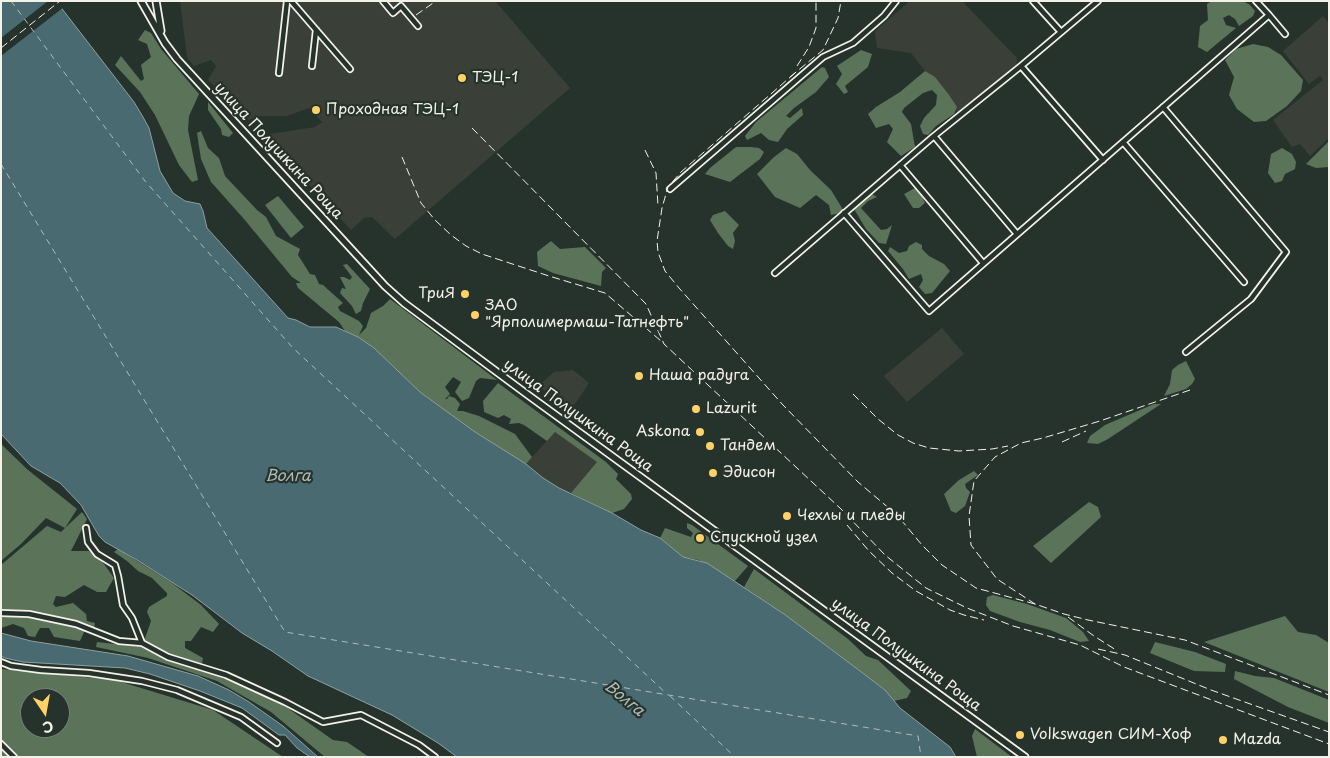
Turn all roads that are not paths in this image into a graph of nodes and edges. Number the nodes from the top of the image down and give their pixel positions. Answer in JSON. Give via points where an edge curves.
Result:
{"nodes":[{"id":1,"x":141,"y":1,"type":"edge"},
{"id":2,"x":156,"y":1,"type":"edge"},
{"id":3,"x":287,"y":1,"type":"edge"},
{"id":4,"x":291,"y":1,"type":"edge"},
{"id":5,"x":383,"y":1,"type":"edge"},
{"id":6,"x":896,"y":1,"type":"edge"},
{"id":7,"x":1033,"y":1,"type":"edge"},
{"id":8,"x":1098,"y":1,"type":"edge"},
{"id":9,"x":1256,"y":1,"type":"edge"},
{"id":10,"x":1268,"y":15,"type":"junction"},
{"id":11,"x":418,"y":26,"type":"dead end"},
{"id":12,"x":316,"y":30,"type":"junction"},
{"id":13,"x":1061,"y":32,"type":"junction"},
{"id":14,"x":1286,"y":34,"type":"dead end"},
{"id":15,"x":164,"y":43,"type":"junction"},
{"id":16,"x":312,"y":66,"type":"dead end"},
{"id":17,"x":1021,"y":66,"type":"junction"},
{"id":18,"x":350,"y":69,"type":"dead end"},
{"id":19,"x":279,"y":73,"type":"dead end"},
{"id":20,"x":1163,"y":107,"type":"junction"},
{"id":21,"x":934,"y":136,"type":"junction"},
{"id":22,"x":1123,"y":142,"type":"junction"},
{"id":23,"x":1102,"y":160,"type":"junction"},
{"id":24,"x":900,"y":165,"type":"junction"},
{"id":25,"x":670,"y":189,"type":"dead end"},
{"id":26,"x":844,"y":213,"type":"junction"},
{"id":27,"x":1017,"y":234,"type":"junction"},
{"id":28,"x":983,"y":263,"type":"junction"},
{"id":29,"x":775,"y":273,"type":"dead end"},
{"id":30,"x":1244,"y":282,"type":"dead end"},
{"id":31,"x":1186,"y":352,"type":"dead end"},
{"id":32,"x":86,"y":528,"type":"dead end"},
{"id":33,"x":1,"y":613,"type":"edge"},
{"id":34,"x":142,"y":643,"type":"junction"},
{"id":35,"x":1,"y":662,"type":"edge"},
{"id":36,"x":277,"y":743,"type":"dead end"},
{"id":37,"x":1,"y":744,"type":"edge"},
{"id":38,"x":14,"y":757,"type":"edge"},
{"id":39,"x":435,"y":757,"type":"edge"},
{"id":40,"x":1025,"y":757,"type":"edge"}],
"edges":[{"from":1,"to":15,"type":"main road","name":"улица Полушкина Роща"},
{"from":2,"to":15,"type":"main road","name":"улица Полушкина Роща"},
{"from":3,"to":19,"type":"street"},
{"from":4,"to":12,"type":"street"},
{"from":5,"to":11,"type":"street","via":[[393,13],[400,6]]},
{"from":6,"to":25,"type":"street","via":[[853,43],[823,57]]},
{"from":7,"to":13,"type":"street"},
{"from":8,"to":13,"type":"street"},
{"from":9,"to":10,"type":"street"},
{"from":10,"to":14,"type":"street"},
{"from":10,"to":20,"type":"street"},
{"from":12,"to":16,"type":"street"},
{"from":12,"to":18,"type":"street"},
{"from":13,"to":17,"type":"street"},
{"from":15,"to":40,"type":"main road","name":"улица Полушкина Роща","via":[[379,280],[404,303]]},
{"from":17,"to":21,"type":"street"},
{"from":17,"to":23,"type":"street"},
{"from":20,"to":22,"type":"street"},
{"from":20,"to":31,"type":"street","via":[[1286,252],[1251,299]]},
{"from":21,"to":24,"type":"street"},
{"from":21,"to":27,"type":"street"},
{"from":22,"to":23,"type":"street"},
{"from":22,"to":30,"type":"street"},
{"from":23,"to":27,"type":"street"},
{"from":24,"to":26,"type":"street"},
{"from":24,"to":28,"type":"street"},
{"from":26,"to":28,"type":"street","via":[[929,311]]},
{"from":26,"to":29,"type":"street"},
{"from":27,"to":28,"type":"street"},
{"from":32,"to":34,"type":"street","via":[[88,542],[97,554],[115,564],[123,605]]},
{"from":33,"to":34,"type":"street","via":[[29,614],[76,624],[119,641]]},
{"from":34,"to":39,"type":"street","via":[[168,657],[226,675],[322,722],[361,715],[420,745]]},
{"from":35,"to":36,"type":"street","via":[[41,670],[124,678],[177,690],[241,717]]},
{"from":37,"to":38,"type":"street"}]}
